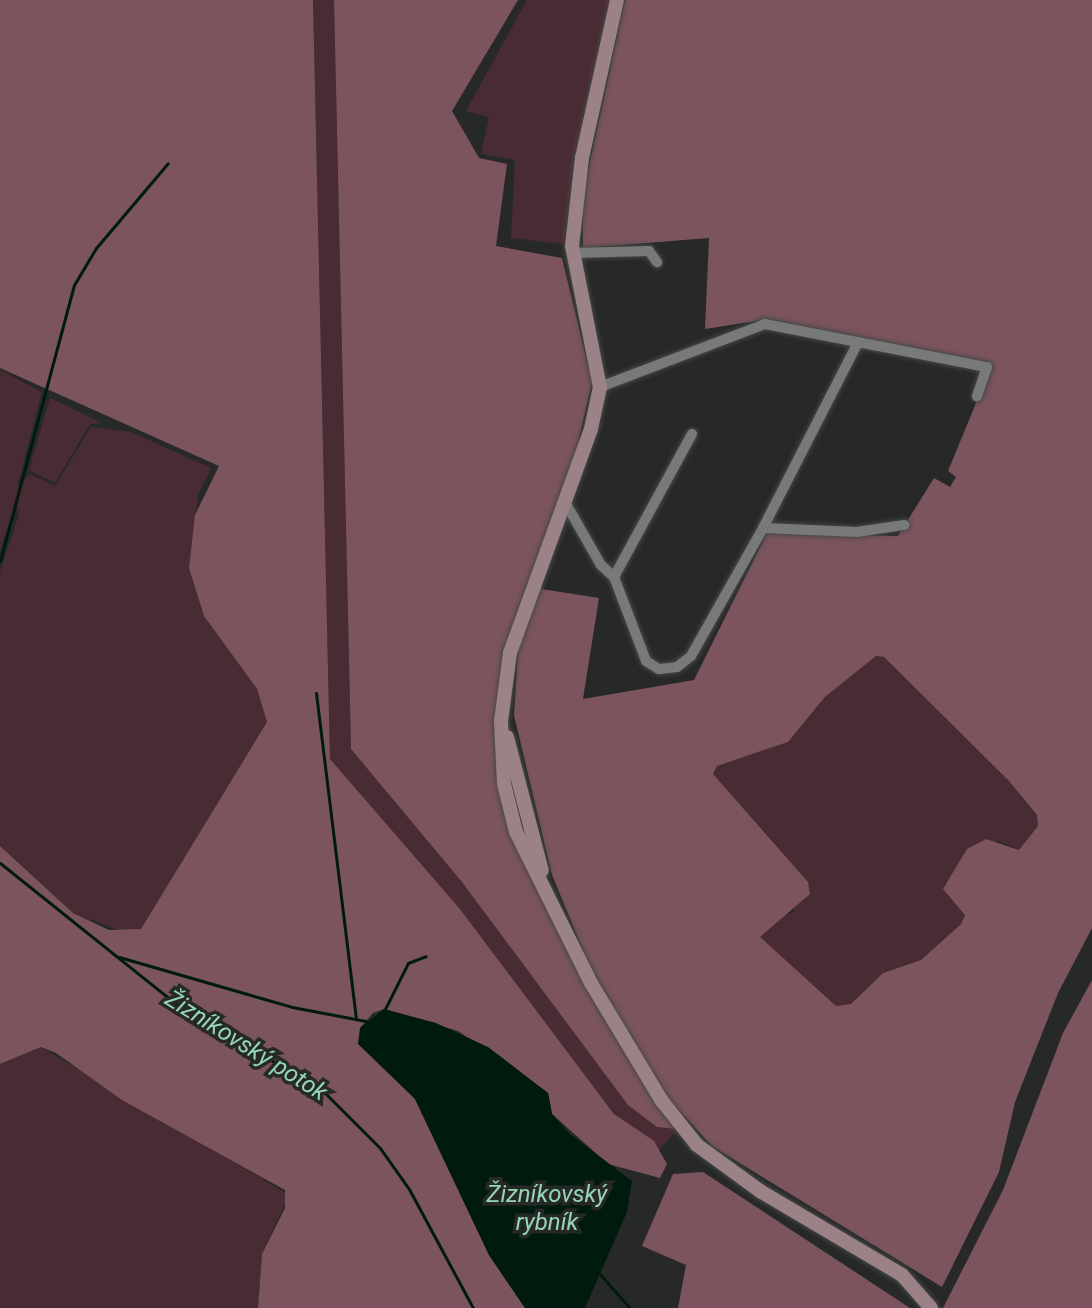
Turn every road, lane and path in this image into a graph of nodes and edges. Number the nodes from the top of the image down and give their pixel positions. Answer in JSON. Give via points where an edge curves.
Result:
{"nodes":[{"id":1,"x":617,"y":0,"type":"edge"},
{"id":2,"x":572,"y":253,"type":"junction"},
{"id":3,"x":657,"y":262,"type":"dead end"},
{"id":4,"x":858,"y":342,"type":"junction"},
{"id":5,"x":600,"y":387,"type":"junction"},
{"id":6,"x":977,"y":396,"type":"dead end"},
{"id":7,"x":692,"y":434,"type":"dead end"},
{"id":8,"x":565,"y":502,"type":"junction"},
{"id":9,"x":904,"y":525,"type":"dead end"},
{"id":10,"x":763,"y":528,"type":"junction"},
{"id":11,"x":614,"y":577,"type":"junction"},
{"id":12,"x":931,"y":1308,"type":"edge"}],
"edges":[{"from":1,"to":2,"type":"street","via":[[582,158]]},
{"from":2,"to":3,"type":"street","via":[[649,251]]},
{"from":2,"to":5,"type":"street"},
{"from":4,"to":5,"type":"street","via":[[748,326]]},
{"from":4,"to":6,"type":"street","via":[[987,367]]},
{"from":4,"to":10,"type":"street"},
{"from":5,"to":8,"type":"street"},
{"from":7,"to":11,"type":"street"},
{"from":8,"to":11,"type":"street","via":[[601,565]]},
{"from":8,"to":12,"type":"street","via":[[510,653],[501,721],[547,893],[599,996],[662,1101],[697,1145],[760,1191],[902,1275]]},
{"from":9,"to":10,"type":"street","via":[[857,532]]},
{"from":10,"to":11,"type":"street","via":[[691,656],[677,667],[659,669],[646,661]]}]}
